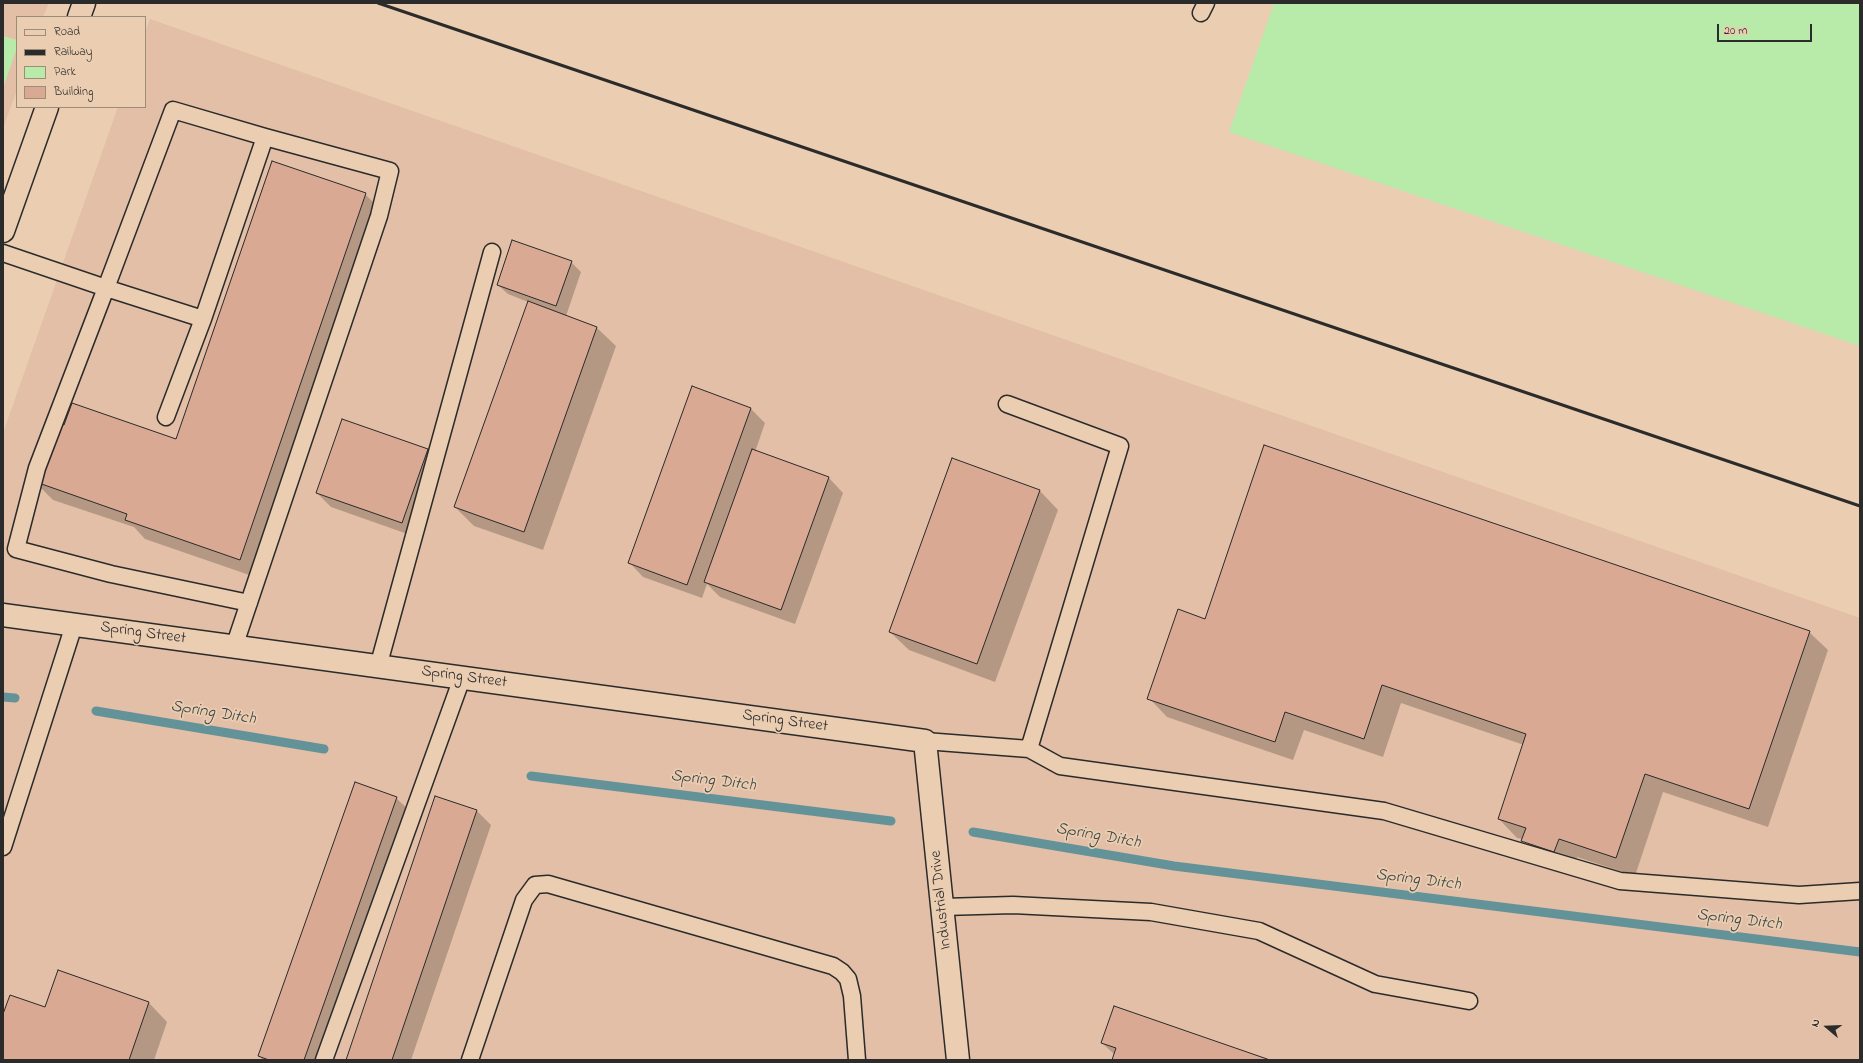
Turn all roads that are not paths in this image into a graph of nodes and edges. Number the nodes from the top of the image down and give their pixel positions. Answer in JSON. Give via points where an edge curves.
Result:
{"nodes":[{"id":1,"x":84,"y":3,"type":"edge"},
{"id":2,"x":79,"y":16,"type":"edge"},
{"id":3,"x":47,"y":108,"type":"edge"},
{"id":4,"x":265,"y":137,"type":"junction"},
{"id":5,"x":3,"y":231,"type":"edge"},
{"id":6,"x":492,"y":252,"type":"dead end"},
{"id":7,"x":3,"y":253,"type":"edge"},
{"id":8,"x":106,"y":288,"type":"junction"},
{"id":9,"x":203,"y":319,"type":"junction"},
{"id":10,"x":1007,"y":404,"type":"dead end"},
{"id":11,"x":166,"y":417,"type":"dead end"},
{"id":12,"x":249,"y":603,"type":"junction"},
{"id":13,"x":3,"y":615,"type":"edge"},
{"id":14,"x":74,"y":625,"type":"junction"},
{"id":15,"x":234,"y":647,"type":"junction"},
{"id":16,"x":378,"y":666,"type":"junction"},
{"id":17,"x":462,"y":678,"type":"junction"},
{"id":18,"x":925,"y":740,"type":"junction"},
{"id":19,"x":1029,"y":750,"type":"junction"},
{"id":20,"x":3,"y":847,"type":"edge"},
{"id":21,"x":1860,"y":891,"type":"edge"},
{"id":22,"x":943,"y":907,"type":"junction"},
{"id":23,"x":1470,"y":1001,"type":"dead end"},
{"id":24,"x":324,"y":1060,"type":"edge"},
{"id":25,"x":470,"y":1060,"type":"edge"},
{"id":26,"x":857,"y":1060,"type":"edge"},
{"id":27,"x":958,"y":1060,"type":"edge"}],
"edges":[{"from":1,"to":2,"type":"street"},
{"from":3,"to":5,"type":"street"},
{"from":4,"to":8,"type":"lane","via":[[173,110]]},
{"from":4,"to":9,"type":"lane"},
{"from":4,"to":12,"type":"lane","via":[[390,171],[379,216]]},
{"from":6,"to":16,"type":"lane"},
{"from":7,"to":8,"type":"lane"},
{"from":8,"to":9,"type":"lane"},
{"from":8,"to":12,"type":"lane","via":[[37,468],[16,549],[111,574]]},
{"from":9,"to":11,"type":"lane"},
{"from":10,"to":19,"type":"lane","via":[[1120,446]]},
{"from":12,"to":15,"type":"lane"},
{"from":13,"to":14,"type":"street","name":"Spring Street"},
{"from":14,"to":15,"type":"street","name":"Spring Street"},
{"from":14,"to":20,"type":"lane"},
{"from":15,"to":16,"type":"street","name":"Spring Street"},
{"from":16,"to":17,"type":"street","name":"Spring Street"},
{"from":17,"to":18,"type":"street","name":"Spring Street"},
{"from":17,"to":24,"type":"lane"},
{"from":18,"to":19,"type":"lane"},
{"from":18,"to":22,"type":"street","name":"Industrial Drive"},
{"from":19,"to":21,"type":"lane","via":[[1060,766],[1384,811],[1620,881],[1799,894]]},
{"from":22,"to":23,"type":"lane","via":[[1013,905],[1152,912],[1260,931],[1375,984]]},
{"from":22,"to":27,"type":"street","name":"Industrial Drive"},
{"from":25,"to":26,"type":"lane","via":[[524,900],[534,885],[548,884],[833,966],[848,979],[852,996]]}]}
